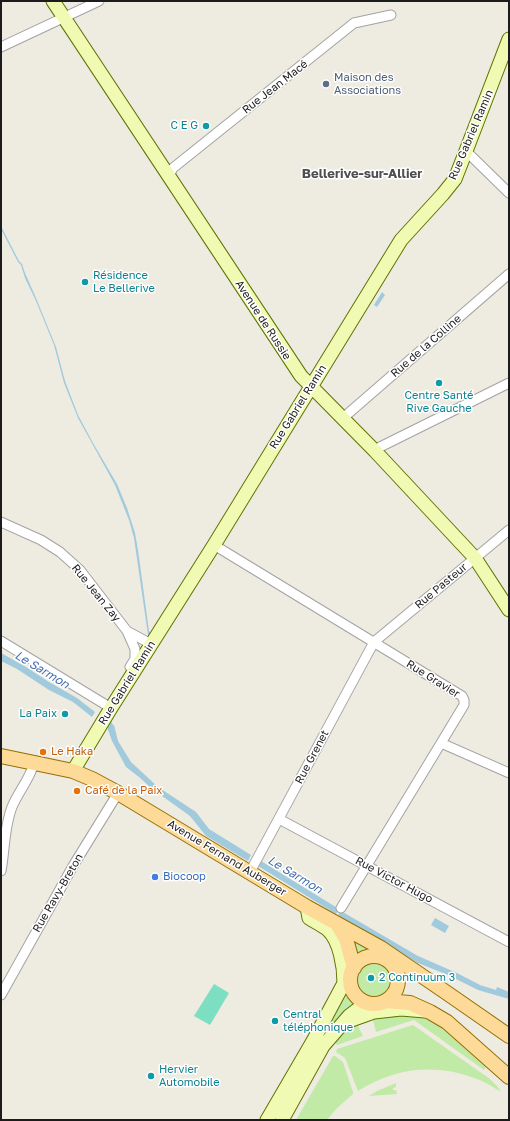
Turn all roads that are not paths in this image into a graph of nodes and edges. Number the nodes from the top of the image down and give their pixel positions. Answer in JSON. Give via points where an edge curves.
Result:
{"nodes":[{"id":1,"x":53,"y":1,"type":"edge"},
{"id":2,"x":99,"y":1,"type":"edge"},
{"id":3,"x":391,"y":15,"type":"dead end"},
{"id":4,"x":64,"y":17,"type":"junction"},
{"id":5,"x":509,"y":39,"type":"edge"},
{"id":6,"x":1,"y":47,"type":"edge"},
{"id":7,"x":466,"y":151,"type":"junction"},
{"id":8,"x":169,"y":176,"type":"junction"},
{"id":9,"x":509,"y":194,"type":"edge"},
{"id":10,"x":509,"y":274,"type":"edge"},
{"id":11,"x":509,"y":383,"type":"edge"},
{"id":12,"x":311,"y":386,"type":"junction"},
{"id":13,"x":342,"y":418,"type":"junction"},
{"id":14,"x":375,"y":451,"type":"junction"},
{"id":15,"x":1,"y":522,"type":"edge"},
{"id":16,"x":509,"y":530,"type":"edge"},
{"id":17,"x":214,"y":545,"type":"junction"},
{"id":18,"x":475,"y":558,"type":"junction"},
{"id":19,"x":509,"y":610,"type":"edge"},
{"id":20,"x":127,"y":631,"type":"junction"},
{"id":21,"x":1,"y":640,"type":"edge"},
{"id":22,"x":374,"y":642,"type":"junction"},
{"id":23,"x":151,"y":644,"type":"junction"},
{"id":24,"x":120,"y":694,"type":"junction"},
{"id":25,"x":111,"y":708,"type":"junction"},
{"id":26,"x":441,"y":743,"type":"junction"},
{"id":27,"x":1,"y":756,"type":"edge"},
{"id":28,"x":34,"y":763,"type":"junction"},
{"id":29,"x":73,"y":771,"type":"junction"},
{"id":30,"x":509,"y":773,"type":"edge"},
{"id":31,"x":118,"y":793,"type":"junction"},
{"id":32,"x":279,"y":819,"type":"junction"},
{"id":33,"x":253,"y":865,"type":"junction"},
{"id":34,"x":367,"y":866,"type":"junction"},
{"id":35,"x":1,"y":871,"type":"edge"},
{"id":36,"x":307,"y":907,"type":"junction"},
{"id":37,"x":341,"y":908,"type":"dead end"},
{"id":38,"x":336,"y":924,"type":"junction"},
{"id":39,"x":509,"y":942,"type":"edge"},
{"id":40,"x":386,"y":957,"type":"junction"},
{"id":41,"x":349,"y":977,"type":"junction"},
{"id":42,"x":447,"y":993,"type":"junction"},
{"id":43,"x":1,"y":995,"type":"edge"},
{"id":44,"x":386,"y":1001,"type":"junction"},
{"id":45,"x":366,"y":1003,"type":"junction"},
{"id":46,"x":430,"y":1012,"type":"junction"},
{"id":47,"x":341,"y":1024,"type":"junction"},
{"id":48,"x":509,"y":1036,"type":"edge"},
{"id":49,"x":509,"y":1077,"type":"edge"},
{"id":50,"x":267,"y":1120,"type":"edge"},
{"id":51,"x":282,"y":1120,"type":"edge"}],
"edges":[{"from":1,"to":4,"type":"street","name":"Avenue de Russie"},
{"from":2,"to":4,"type":"street"},
{"from":3,"to":8,"type":"street","name":"Rue Jean Macé","via":[[354,24],[172,168]]},
{"from":4,"to":6,"type":"street"},
{"from":4,"to":8,"type":"street","name":"Avenue de Russie"},
{"from":5,"to":7,"type":"street","name":"Rue Gabriel Ramin"},
{"from":7,"to":9,"type":"street"},
{"from":7,"to":12,"type":"street","name":"Rue Gabriel Ramin","via":[[455,179],[401,240]]},
{"from":8,"to":12,"type":"street","name":"Avenue de Russie","via":[[300,376]]},
{"from":10,"to":13,"type":"street","name":"Rue de la Colline"},
{"from":11,"to":14,"type":"street"},
{"from":12,"to":13,"type":"street","name":"Avenue de Russie"},
{"from":12,"to":17,"type":"street","name":"Rue Gabriel Ramin"},
{"from":13,"to":14,"type":"street","name":"Avenue de Russie"},
{"from":14,"to":18,"type":"street","name":"Avenue de Russie"},
{"from":15,"to":20,"type":"street","name":"Rue Jean Zay","via":[[41,540],[60,552],[80,570]]},
{"from":16,"to":18,"type":"street","name":"Rue Pasteur"},
{"from":17,"to":22,"type":"street","name":"Rue Gravier"},
{"from":17,"to":23,"type":"street","name":"Rue Gabriel Ramin"},
{"from":18,"to":19,"type":"street","name":"Avenue de Russie"},
{"from":18,"to":22,"type":"street","name":"Rue Pasteur"},
{"from":20,"to":23,"type":"street","name":"Rue Jean Zay"},
{"from":20,"to":24,"type":"street","name":"Rue Jean Zay","via":[[135,648],[135,659],[122,680]]},
{"from":21,"to":25,"type":"street"},
{"from":22,"to":26,"type":"street","name":"Rue Gravier","via":[[462,696],[464,705]]},
{"from":22,"to":32,"type":"street","name":"Rue Grenet"},
{"from":23,"to":24,"type":"street","name":"Rue Gabriel Ramin"},
{"from":24,"to":25,"type":"street","name":"Rue Gabriel Ramin"},
{"from":25,"to":29,"type":"street","name":"Rue Gabriel Ramin"},
{"from":26,"to":30,"type":"street"},
{"from":26,"to":34,"type":"street","name":"Rue Gravier"},
{"from":27,"to":28,"type":"main road"},
{"from":28,"to":29,"type":"main road","name":"Avenue Fernand Auberger"},
{"from":28,"to":35,"type":"street","via":[[10,813]]},
{"from":29,"to":31,"type":"main road","name":"Avenue Fernand Auberger"},
{"from":31,"to":33,"type":"main road","name":"Avenue Fernand Auberger"},
{"from":31,"to":43,"type":"street","name":"Rue Ravy-Breton","via":[[73,866]]},
{"from":32,"to":33,"type":"street","name":"Rue Grenet"},
{"from":32,"to":34,"type":"street","name":"Rue Victor Hugo"},
{"from":33,"to":36,"type":"main road","name":"Avenue Fernand Auberger"},
{"from":34,"to":37,"type":"street","name":"Rue Gravier"},
{"from":34,"to":39,"type":"street","name":"Rue Victor Hugo"},
{"from":36,"to":38,"type":"main road","name":"Avenue Fernand Auberger"},
{"from":36,"to":41,"type":"street","via":[[309,918],[328,930],[338,945],[344,972]]},
{"from":38,"to":40,"type":"main road","name":"Avenue Fernand Auberger"},
{"from":38,"to":41,"type":"main road","name":"Avenue Fernand Auberger","via":[[346,939]]},
{"from":40,"to":41,"type":"main road","via":[[364,958],[358,962]]},
{"from":40,"to":42,"type":"main road","name":"Avenue Fernand Auberger"},
{"from":40,"to":42,"type":"main road","name":"Avenue Fernand Auberger"},
{"from":40,"to":44,"type":"main road","via":[[396,972],[397,980],[396,988]]},
{"from":41,"to":45,"type":"main road","via":[[354,994]]},
{"from":41,"to":50,"type":"street"},
{"from":42,"to":48,"type":"main road","name":"Avenue Fernand Auberger"},
{"from":44,"to":45,"type":"main road"},
{"from":44,"to":46,"type":"main road","via":[[410,1003]]},
{"from":45,"to":47,"type":"street"},
{"from":46,"to":47,"type":"street","via":[[374,1012]]},
{"from":46,"to":49,"type":"main road","via":[[447,1022]]},
{"from":47,"to":51,"type":"street","via":[[323,1046]]}]}
